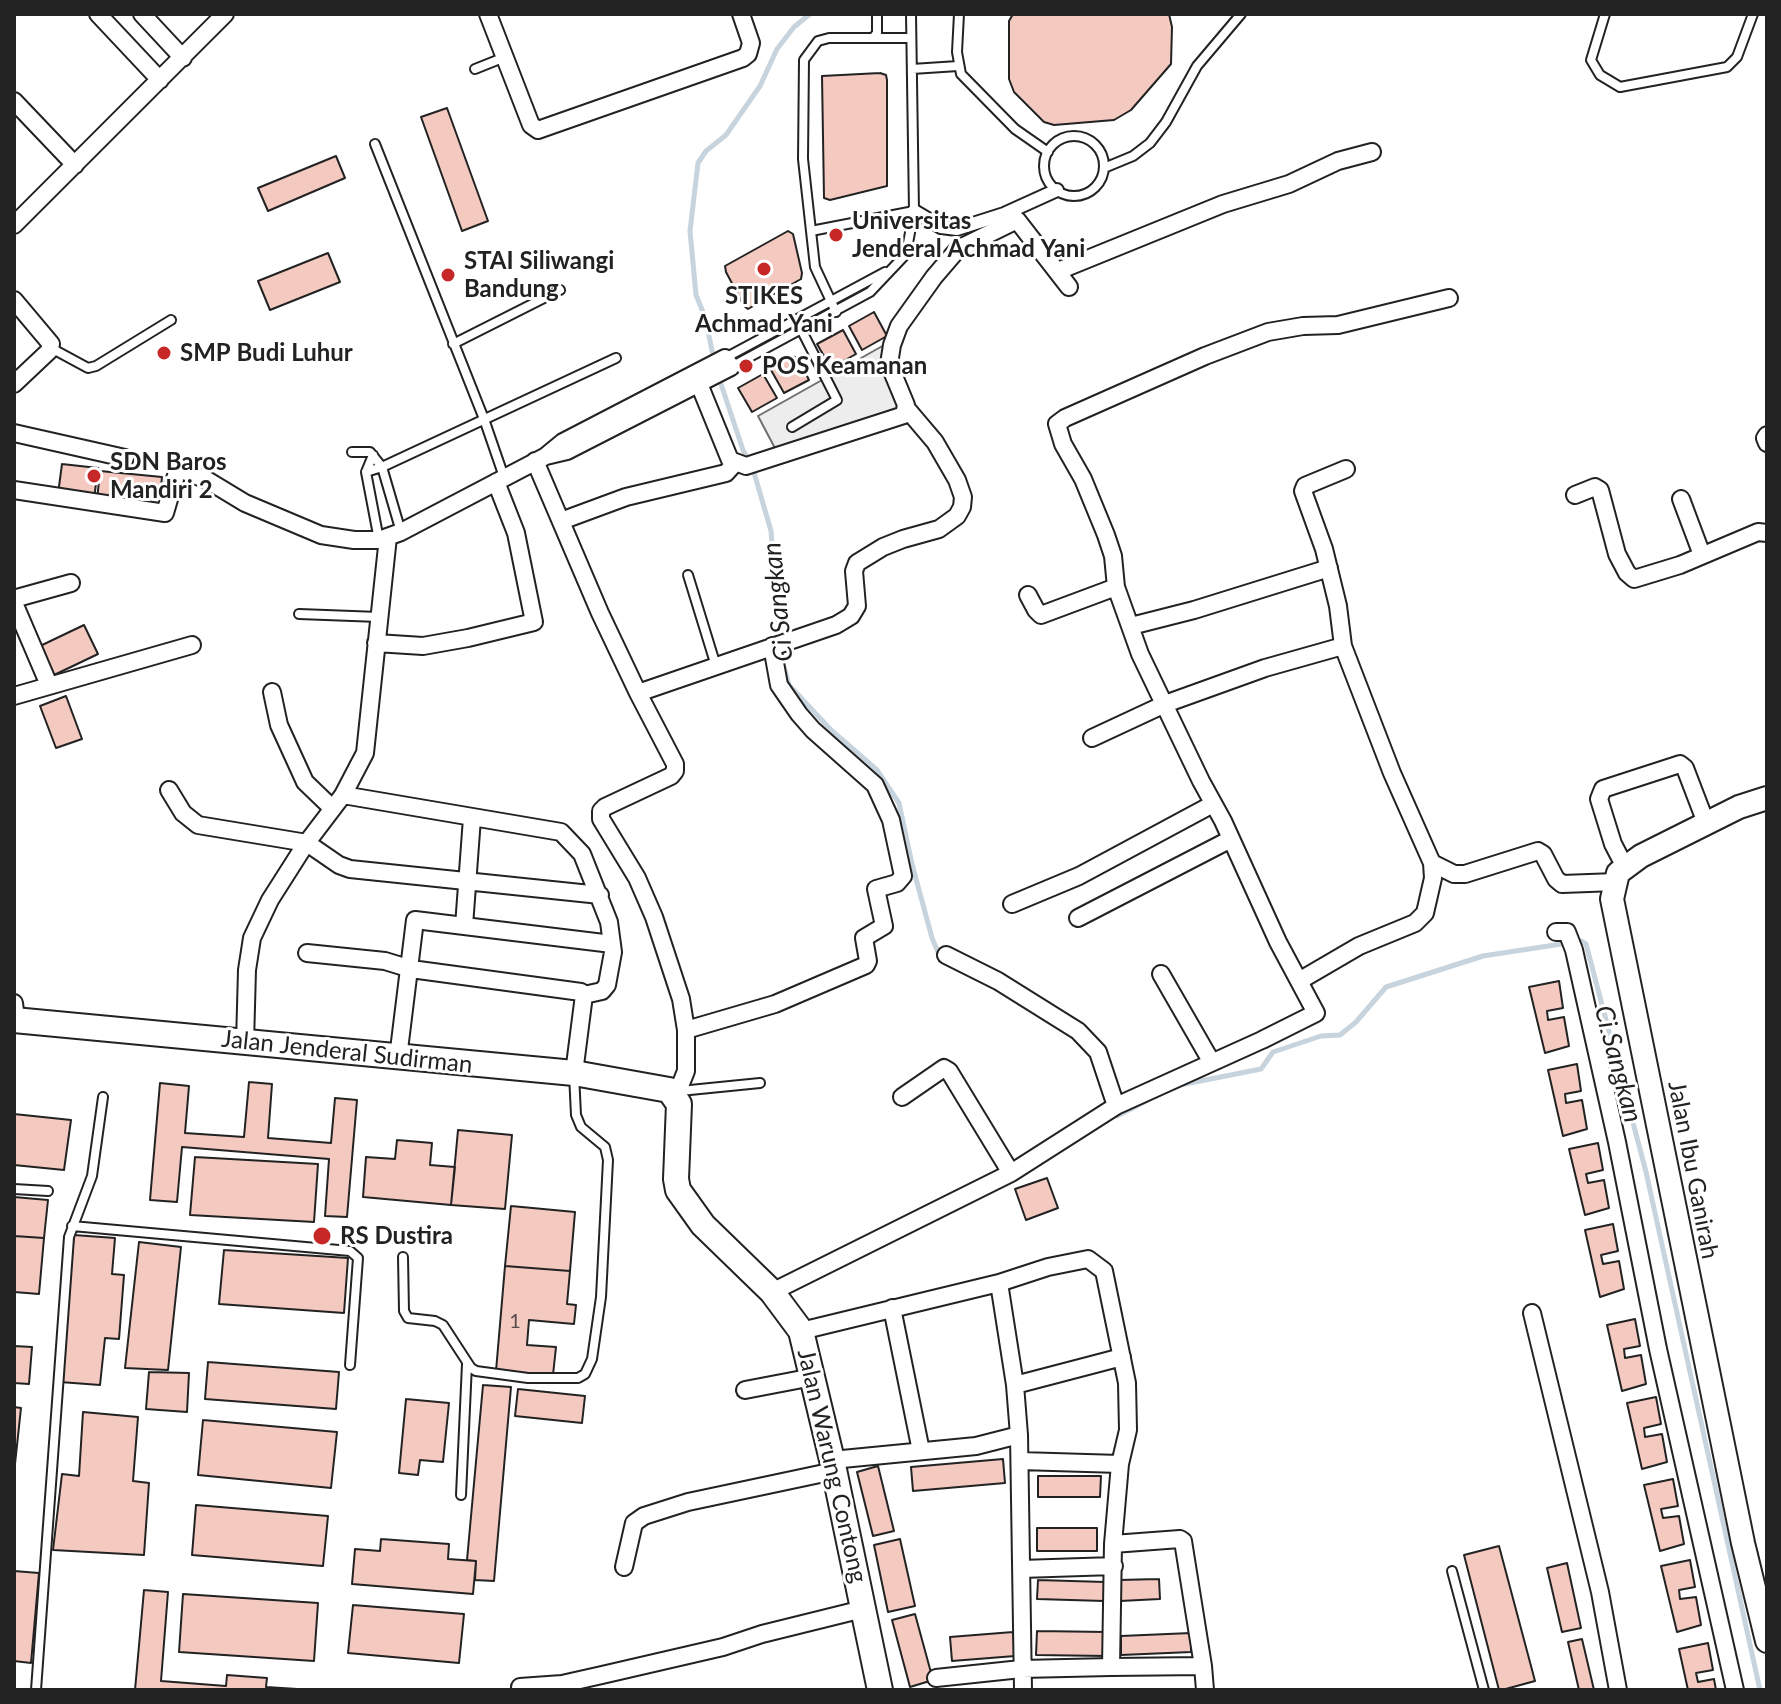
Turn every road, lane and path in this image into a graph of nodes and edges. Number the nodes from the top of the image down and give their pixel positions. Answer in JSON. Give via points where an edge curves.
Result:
{"nodes":[{"id":1,"x":98,"y":14,"type":"edge"},
{"id":2,"x":142,"y":14,"type":"edge"},
{"id":3,"x":225,"y":14,"type":"edge"},
{"id":4,"x":488,"y":14,"type":"edge"},
{"id":5,"x":741,"y":14,"type":"edge"},
{"id":6,"x":877,"y":14,"type":"edge"},
{"id":7,"x":911,"y":14,"type":"edge"},
{"id":8,"x":959,"y":14,"type":"edge"},
{"id":9,"x":1241,"y":14,"type":"edge"},
{"id":10,"x":1605,"y":14,"type":"edge"},
{"id":11,"x":1753,"y":14,"type":"edge"},
{"id":12,"x":873,"y":38,"type":"junction"},
{"id":13,"x":911,"y":38,"type":"junction"},
{"id":14,"x":505,"y":57,"type":"junction"},
{"id":15,"x":183,"y":58,"type":"junction"},
{"id":16,"x":958,"y":66,"type":"junction"},
{"id":17,"x":475,"y":69,"type":"dead end"},
{"id":18,"x":912,"y":69,"type":"junction"},
{"id":19,"x":160,"y":80,"type":"junction"},
{"id":20,"x":14,"y":101,"type":"edge"},
{"id":21,"x":375,"y":144,"type":"dead end"},
{"id":22,"x":1048,"y":152,"type":"junction"},
{"id":23,"x":1372,"y":152,"type":"dead end"},
{"id":24,"x":75,"y":165,"type":"junction"},
{"id":25,"x":1104,"y":168,"type":"junction"},
{"id":26,"x":1057,"y":190,"type":"junction"},
{"id":27,"x":914,"y":211,"type":"junction"},
{"id":28,"x":14,"y":225,"type":"edge"},
{"id":29,"x":811,"y":231,"type":"junction"},
{"id":30,"x":893,"y":268,"type":"junction"},
{"id":31,"x":1058,"y":271,"type":"junction"},
{"id":32,"x":1069,"y":287,"type":"dead end"},
{"id":33,"x":560,"y":290,"type":"dead end"},
{"id":34,"x":1449,"y":298,"type":"dead end"},
{"id":35,"x":14,"y":300,"type":"edge"},
{"id":36,"x":832,"y":301,"type":"junction"},
{"id":37,"x":836,"y":312,"type":"junction"},
{"id":38,"x":171,"y":320,"type":"dead end"},
{"id":39,"x":802,"y":331,"type":"junction"},
{"id":40,"x":453,"y":344,"type":"junction"},
{"id":41,"x":51,"y":348,"type":"junction"},
{"id":42,"x":616,"y":358,"type":"dead end"},
{"id":43,"x":725,"y":364,"type":"junction"},
{"id":44,"x":699,"y":377,"type":"junction"},
{"id":45,"x":14,"y":384,"type":"edge"},
{"id":46,"x":907,"y":409,"type":"junction"},
{"id":47,"x":484,"y":419,"type":"junction"},
{"id":48,"x":792,"y":427,"type":"dead end"},
{"id":49,"x":14,"y":433,"type":"edge"},
{"id":50,"x":1767,"y":435,"type":"edge"},
{"id":51,"x":1767,"y":443,"type":"edge"},
{"id":52,"x":352,"y":452,"type":"dead end"},
{"id":53,"x":373,"y":455,"type":"junction"},
{"id":54,"x":125,"y":458,"type":"dead end"},
{"id":55,"x":540,"y":459,"type":"junction"},
{"id":56,"x":745,"y":464,"type":"junction"},
{"id":57,"x":382,"y":467,"type":"junction"},
{"id":58,"x":1346,"y":469,"type":"dead end"},
{"id":59,"x":366,"y":472,"type":"junction"},
{"id":60,"x":500,"y":479,"type":"junction"},
{"id":61,"x":14,"y":490,"type":"edge"},
{"id":62,"x":1575,"y":495,"type":"dead end"},
{"id":63,"x":1681,"y":499,"type":"dead end"},
{"id":64,"x":561,"y":521,"type":"junction"},
{"id":65,"x":1767,"y":533,"type":"edge"},
{"id":66,"x":389,"y":537,"type":"junction"},
{"id":67,"x":1702,"y":555,"type":"junction"},
{"id":68,"x":1329,"y":568,"type":"junction"},
{"id":69,"x":688,"y":575,"type":"dead end"},
{"id":70,"x":71,"y":583,"type":"dead end"},
{"id":71,"x":1116,"y":587,"type":"junction"},
{"id":72,"x":1028,"y":595,"type":"dead end"},
{"id":73,"x":15,"y":598,"type":"edge"},
{"id":74,"x":299,"y":614,"type":"dead end"},
{"id":75,"x":379,"y":617,"type":"junction"},
{"id":76,"x":1131,"y":626,"type":"junction"},
{"id":77,"x":376,"y":643,"type":"junction"},
{"id":78,"x":777,"y":644,"type":"junction"},
{"id":79,"x":192,"y":645,"type":"dead end"},
{"id":80,"x":1343,"y":646,"type":"junction"},
{"id":81,"x":716,"y":666,"type":"junction"},
{"id":82,"x":49,"y":685,"type":"junction"},
{"id":83,"x":272,"y":692,"type":"dead end"},
{"id":84,"x":638,"y":693,"type":"junction"},
{"id":85,"x":14,"y":696,"type":"edge"},
{"id":86,"x":1165,"y":704,"type":"junction"},
{"id":87,"x":1092,"y":738,"type":"dead end"},
{"id":88,"x":169,"y":790,"type":"dead end"},
{"id":89,"x":343,"y":795,"type":"junction"},
{"id":90,"x":1767,"y":798,"type":"edge"},
{"id":91,"x":1213,"y":804,"type":"junction"},
{"id":92,"x":332,"y":808,"type":"junction"},
{"id":93,"x":472,"y":818,"type":"junction"},
{"id":94,"x":1706,"y":823,"type":"junction"},
{"id":95,"x":1231,"y":839,"type":"junction"},
{"id":96,"x":307,"y":843,"type":"junction"},
{"id":97,"x":1432,"y":863,"type":"junction"},
{"id":98,"x":1621,"y":874,"type":"junction"},
{"id":99,"x":466,"y":881,"type":"junction"},
{"id":100,"x":600,"y":895,"type":"junction"},
{"id":101,"x":1012,"y":904,"type":"dead end"},
{"id":102,"x":1078,"y":918,"type":"dead end"},
{"id":103,"x":464,"y":926,"type":"junction"},
{"id":104,"x":1567,"y":939,"type":"dead end"},
{"id":105,"x":612,"y":944,"type":"junction"},
{"id":106,"x":307,"y":953,"type":"dead end"},
{"id":107,"x":946,"y":955,"type":"dead end"},
{"id":108,"x":411,"y":969,"type":"junction"},
{"id":109,"x":1161,"y":974,"type":"dead end"},
{"id":110,"x":1299,"y":981,"type":"junction"},
{"id":111,"x":584,"y":995,"type":"junction"},
{"id":112,"x":15,"y":1014,"type":"edge"},
{"id":113,"x":686,"y":1030,"type":"junction"},
{"id":114,"x":245,"y":1043,"type":"junction"},
{"id":115,"x":398,"y":1058,"type":"junction"},
{"id":116,"x":1211,"y":1061,"type":"junction"},
{"id":117,"x":574,"y":1073,"type":"junction"},
{"id":118,"x":760,"y":1083,"type":"dead end"},
{"id":119,"x":678,"y":1094,"type":"junction"},
{"id":120,"x":103,"y":1097,"type":"dead end"},
{"id":121,"x":902,"y":1097,"type":"dead end"},
{"id":122,"x":1116,"y":1106,"type":"junction"},
{"id":123,"x":1011,"y":1173,"type":"junction"},
{"id":124,"x":14,"y":1189,"type":"edge"},
{"id":125,"x":48,"y":1191,"type":"dead end"},
{"id":126,"x":72,"y":1226,"type":"junction"},
{"id":127,"x":403,"y":1257,"type":"dead end"},
{"id":128,"x":999,"y":1283,"type":"junction"},
{"id":129,"x":772,"y":1292,"type":"junction"},
{"id":130,"x":892,"y":1308,"type":"junction"},
{"id":131,"x":1532,"y":1313,"type":"dead end"},
{"id":132,"x":801,"y":1331,"type":"junction"},
{"id":133,"x":1122,"y":1357,"type":"junction"},
{"id":134,"x":467,"y":1364,"type":"junction"},
{"id":135,"x":350,"y":1365,"type":"dead end"},
{"id":136,"x":813,"y":1377,"type":"junction"},
{"id":137,"x":1015,"y":1385,"type":"junction"},
{"id":138,"x":745,"y":1390,"type":"dead end"},
{"id":139,"x":1019,"y":1435,"type":"junction"},
{"id":140,"x":921,"y":1451,"type":"junction"},
{"id":141,"x":1020,"y":1461,"type":"junction"},
{"id":142,"x":1120,"y":1464,"type":"junction"},
{"id":143,"x":833,"y":1465,"type":"junction"},
{"id":144,"x":461,"y":1495,"type":"dead end"},
{"id":145,"x":1113,"y":1544,"type":"junction"},
{"id":146,"x":1114,"y":1566,"type":"junction"},
{"id":147,"x":624,"y":1567,"type":"dead end"},
{"id":148,"x":1021,"y":1569,"type":"junction"},
{"id":149,"x":1452,"y":1571,"type":"dead end"},
{"id":150,"x":863,"y":1609,"type":"junction"},
{"id":151,"x":1767,"y":1641,"type":"edge"},
{"id":152,"x":1203,"y":1666,"type":"junction"},
{"id":153,"x":1111,"y":1667,"type":"junction"},
{"id":154,"x":1021,"y":1669,"type":"junction"},
{"id":155,"x":936,"y":1678,"type":"dead end"},
{"id":156,"x":520,"y":1687,"type":"dead end"},
{"id":157,"x":36,"y":1690,"type":"edge"},
{"id":158,"x":880,"y":1690,"type":"edge"},
{"id":159,"x":1023,"y":1690,"type":"edge"},
{"id":160,"x":1205,"y":1690,"type":"edge"},
{"id":161,"x":1484,"y":1690,"type":"edge"},
{"id":162,"x":1618,"y":1690,"type":"edge"},
{"id":163,"x":1735,"y":1690,"type":"edge"}],
"edges":[{"from":1,"to":19,"type":"street"},
{"from":2,"to":15,"type":"street"},
{"from":3,"to":15,"type":"street"},
{"from":4,"to":14,"type":"street"},
{"from":5,"to":14,"type":"street","via":[[751,43],[743,58],[544,129],[531,125]]},
{"from":6,"to":12,"type":"lane"},
{"from":7,"to":13,"type":"lane"},
{"from":8,"to":16,"type":"lane"},
{"from":9,"to":25,"type":"lane","via":[[1197,66],[1150,143]]},
{"from":10,"to":11,"type":"lane","via":[[1591,60],[1600,75],[1620,87],[1727,67],[1737,57]]},
{"from":12,"to":13,"type":"lane"},
{"from":12,"to":29,"type":"lane","via":[[818,41],[804,60],[803,159]]},
{"from":13,"to":18,"type":"lane"},
{"from":14,"to":17,"type":"lane"},
{"from":15,"to":19,"type":"street"},
{"from":16,"to":18,"type":"lane"},
{"from":16,"to":22,"type":"lane","via":[[1003,117]]},
{"from":18,"to":27,"type":"lane"},
{"from":19,"to":24,"type":"street"},
{"from":20,"to":24,"type":"street"},
{"from":21,"to":40,"type":"lane"},
{"from":22,"to":25,"type":"lane","via":[[1061,140],[1086,139],[1100,150]]},
{"from":22,"to":26,"type":"lane","via":[[1046,175]]},
{"from":23,"to":31,"type":"street","via":[[1223,204]]},
{"from":24,"to":28,"type":"street"},
{"from":25,"to":26,"type":"lane","via":[[1098,185],[1083,195]]},
{"from":26,"to":27,"type":"street","via":[[957,229],[941,227]]},
{"from":27,"to":29,"type":"lane"},
{"from":27,"to":30,"type":"lane","via":[[906,254]]},
{"from":29,"to":36,"type":"lane","via":[[815,267]]},
{"from":30,"to":36,"type":"lane"},
{"from":30,"to":37,"type":"lane","via":[[870,292]]},
{"from":31,"to":32,"type":"street"},
{"from":31,"to":46,"type":"street","via":[[1017,220],[958,249],[899,326],[892,345],[889,364]]},
{"from":33,"to":40,"type":"lane"},
{"from":34,"to":71,"type":"street","via":[[1338,325],[1268,332],[1058,422],[1106,535]]},
{"from":35,"to":41,"type":"street"},
{"from":36,"to":37,"type":"lane"},
{"from":36,"to":43,"type":"lane"},
{"from":37,"to":39,"type":"lane"},
{"from":38,"to":41,"type":"lane","via":[[88,368]]},
{"from":39,"to":43,"type":"lane"},
{"from":39,"to":48,"type":"lane","via":[[837,400]]},
{"from":40,"to":47,"type":"lane"},
{"from":41,"to":45,"type":"street"},
{"from":42,"to":47,"type":"lane"},
{"from":43,"to":44,"type":"street"},
{"from":44,"to":55,"type":"street","via":[[563,442]]},
{"from":44,"to":56,"type":"street","via":[[726,453]]},
{"from":46,"to":56,"type":"street","via":[[902,417]]},
{"from":46,"to":78,"type":"street","via":[[957,480],[962,507],[939,529],[864,558],[854,571],[857,606],[851,616]]},
{"from":47,"to":57,"type":"lane"},
{"from":47,"to":60,"type":"lane"},
{"from":49,"to":54,"type":"street"},
{"from":50,"to":51,"type":"street"},
{"from":52,"to":53,"type":"lane"},
{"from":53,"to":57,"type":"lane"},
{"from":53,"to":59,"type":"lane"},
{"from":55,"to":60,"type":"street"},
{"from":55,"to":64,"type":"street"},
{"from":56,"to":64,"type":"street"},
{"from":57,"to":59,"type":"lane"},
{"from":57,"to":66,"type":"lane"},
{"from":58,"to":68,"type":"street","via":[[1303,491]]},
{"from":59,"to":66,"type":"lane"},
{"from":60,"to":66,"type":"street"},
{"from":60,"to":77,"type":"street","via":[[533,624],[423,646]]},
{"from":61,"to":66,"type":"street","via":[[165,513],[182,470],[321,535],[354,540]]},
{"from":62,"to":67,"type":"street","via":[[1600,490],[1617,554],[1634,579]]},
{"from":63,"to":67,"type":"street"},
{"from":64,"to":84,"type":"street"},
{"from":65,"to":67,"type":"street"},
{"from":66,"to":75,"type":"street"},
{"from":68,"to":76,"type":"street"},
{"from":68,"to":80,"type":"street"},
{"from":69,"to":81,"type":"lane"},
{"from":70,"to":73,"type":"street"},
{"from":71,"to":72,"type":"street","via":[[1041,615]]},
{"from":71,"to":76,"type":"street"},
{"from":73,"to":82,"type":"street"},
{"from":74,"to":75,"type":"lane"},
{"from":75,"to":77,"type":"street"},
{"from":76,"to":86,"type":"street"},
{"from":77,"to":89,"type":"street","via":[[365,753]]},
{"from":78,"to":81,"type":"street"},
{"from":78,"to":113,"type":"street","via":[[779,685],[799,714],[875,785],[891,820],[903,876],[876,889],[884,926],[864,938],[866,965],[775,1004]]},
{"from":79,"to":82,"type":"street"},
{"from":80,"to":86,"type":"street"},
{"from":80,"to":97,"type":"street"},
{"from":81,"to":84,"type":"street"},
{"from":82,"to":85,"type":"street"},
{"from":83,"to":92,"type":"street","via":[[279,725],[305,782]]},
{"from":84,"to":113,"type":"street","via":[[675,771],[605,807],[601,819],[654,917]]},
{"from":86,"to":87,"type":"street"},
{"from":86,"to":91,"type":"street"},
{"from":88,"to":96,"type":"street","via":[[198,825]]},
{"from":89,"to":92,"type":"street"},
{"from":89,"to":93,"type":"street"},
{"from":90,"to":94,"type":"main road"},
{"from":91,"to":95,"type":"street"},
{"from":91,"to":101,"type":"street","via":[[1079,876]]},
{"from":92,"to":96,"type":"street"},
{"from":93,"to":99,"type":"street"},
{"from":93,"to":100,"type":"street","via":[[561,832],[582,854]]},
{"from":94,"to":98,"type":"main road"},
{"from":94,"to":98,"type":"street","via":[[1680,764],[1603,789],[1599,799]]},
{"from":95,"to":102,"type":"street"},
{"from":95,"to":110,"type":"street"},
{"from":96,"to":99,"type":"street","via":[[345,868]]},
{"from":96,"to":114,"type":"street","via":[[252,938]]},
{"from":97,"to":98,"type":"street","via":[[1465,874],[1538,851],[1562,884]]},
{"from":97,"to":110,"type":"street","via":[[1425,913],[1415,923],[1359,946]]},
{"from":98,"to":151,"type":"main road","name":"Jalan Ibu Ganirah","via":[[1613,914]]},
{"from":99,"to":100,"type":"street"},
{"from":99,"to":103,"type":"street"},
{"from":100,"to":105,"type":"street"},
{"from":103,"to":105,"type":"street"},
{"from":103,"to":108,"type":"street","via":[[415,920]]},
{"from":104,"to":163,"type":"street","via":[[1617,1142]]},
{"from":105,"to":111,"type":"street","via":[[606,988]]},
{"from":106,"to":108,"type":"street"},
{"from":107,"to":122,"type":"street","via":[[1078,1031],[1098,1052]]},
{"from":108,"to":111,"type":"street"},
{"from":108,"to":115,"type":"street"},
{"from":109,"to":116,"type":"street"},
{"from":110,"to":116,"type":"street","via":[[1316,1013]]},
{"from":111,"to":117,"type":"street"},
{"from":112,"to":114,"type":"main road","name":"Jalan Jenderal Sudirman"},
{"from":113,"to":119,"type":"street","via":[[686,1071]]},
{"from":114,"to":115,"type":"main road","name":"Jalan Jenderal Sudirman"},
{"from":115,"to":117,"type":"main road","name":"Jalan Jenderal Sudirman"},
{"from":116,"to":122,"type":"street"},
{"from":117,"to":119,"type":"main road","name":"Jalan Jenderal Sudirman"},
{"from":117,"to":134,"type":"lane","via":[[576,1115],[581,1127],[605,1147],[608,1160],[601,1297],[589,1369],[578,1378],[528,1378],[476,1371]]},
{"from":118,"to":119,"type":"lane"},
{"from":119,"to":129,"type":"main road","name":"Jalan Warung Contong","via":[[678,1190],[698,1219]]},
{"from":120,"to":126,"type":"lane","via":[[92,1176]]},
{"from":121,"to":123,"type":"street","via":[[944,1068],[949,1071]]},
{"from":122,"to":123,"type":"street"},
{"from":123,"to":129,"type":"street"},
{"from":124,"to":125,"type":"lane"},
{"from":126,"to":135,"type":"lane","via":[[356,1253]]},
{"from":126,"to":157,"type":"lane"},
{"from":127,"to":134,"type":"lane","via":[[408,1318],[443,1325]]},
{"from":128,"to":130,"type":"street"},
{"from":128,"to":133,"type":"street","via":[[1048,1267],[1092,1261],[1104,1271]]},
{"from":128,"to":137,"type":"street"},
{"from":129,"to":132,"type":"main road","name":"Jalan Warung Contong"},
{"from":130,"to":132,"type":"street"},
{"from":130,"to":140,"type":"street"},
{"from":131,"to":162,"type":"street","via":[[1600,1592]]},
{"from":132,"to":136,"type":"main road","name":"Jalan Warung Contong"},
{"from":133,"to":137,"type":"street"},
{"from":133,"to":142,"type":"street","via":[[1129,1408]]},
{"from":134,"to":144,"type":"lane"},
{"from":136,"to":138,"type":"street"},
{"from":136,"to":143,"type":"main road","name":"Jalan Warung Contong"},
{"from":137,"to":139,"type":"street"},
{"from":139,"to":140,"type":"street"},
{"from":139,"to":141,"type":"street"},
{"from":140,"to":143,"type":"street"},
{"from":141,"to":142,"type":"street"},
{"from":141,"to":148,"type":"street"},
{"from":142,"to":145,"type":"street"},
{"from":143,"to":147,"type":"street","via":[[644,1516],[634,1523]]},
{"from":143,"to":150,"type":"main road","name":"Jalan Warung Contong"},
{"from":145,"to":146,"type":"street"},
{"from":145,"to":152,"type":"street","via":[[1183,1541]]},
{"from":146,"to":148,"type":"street"},
{"from":146,"to":153,"type":"street"},
{"from":148,"to":154,"type":"street"},
{"from":149,"to":161,"type":"lane"},
{"from":150,"to":156,"type":"street","via":[[602,1675]]},
{"from":150,"to":158,"type":"main road","name":"Jalan Warung Contong"},
{"from":152,"to":153,"type":"street"},
{"from":152,"to":160,"type":"street"},
{"from":153,"to":154,"type":"street"},
{"from":154,"to":155,"type":"street"},
{"from":154,"to":159,"type":"street"}]}
